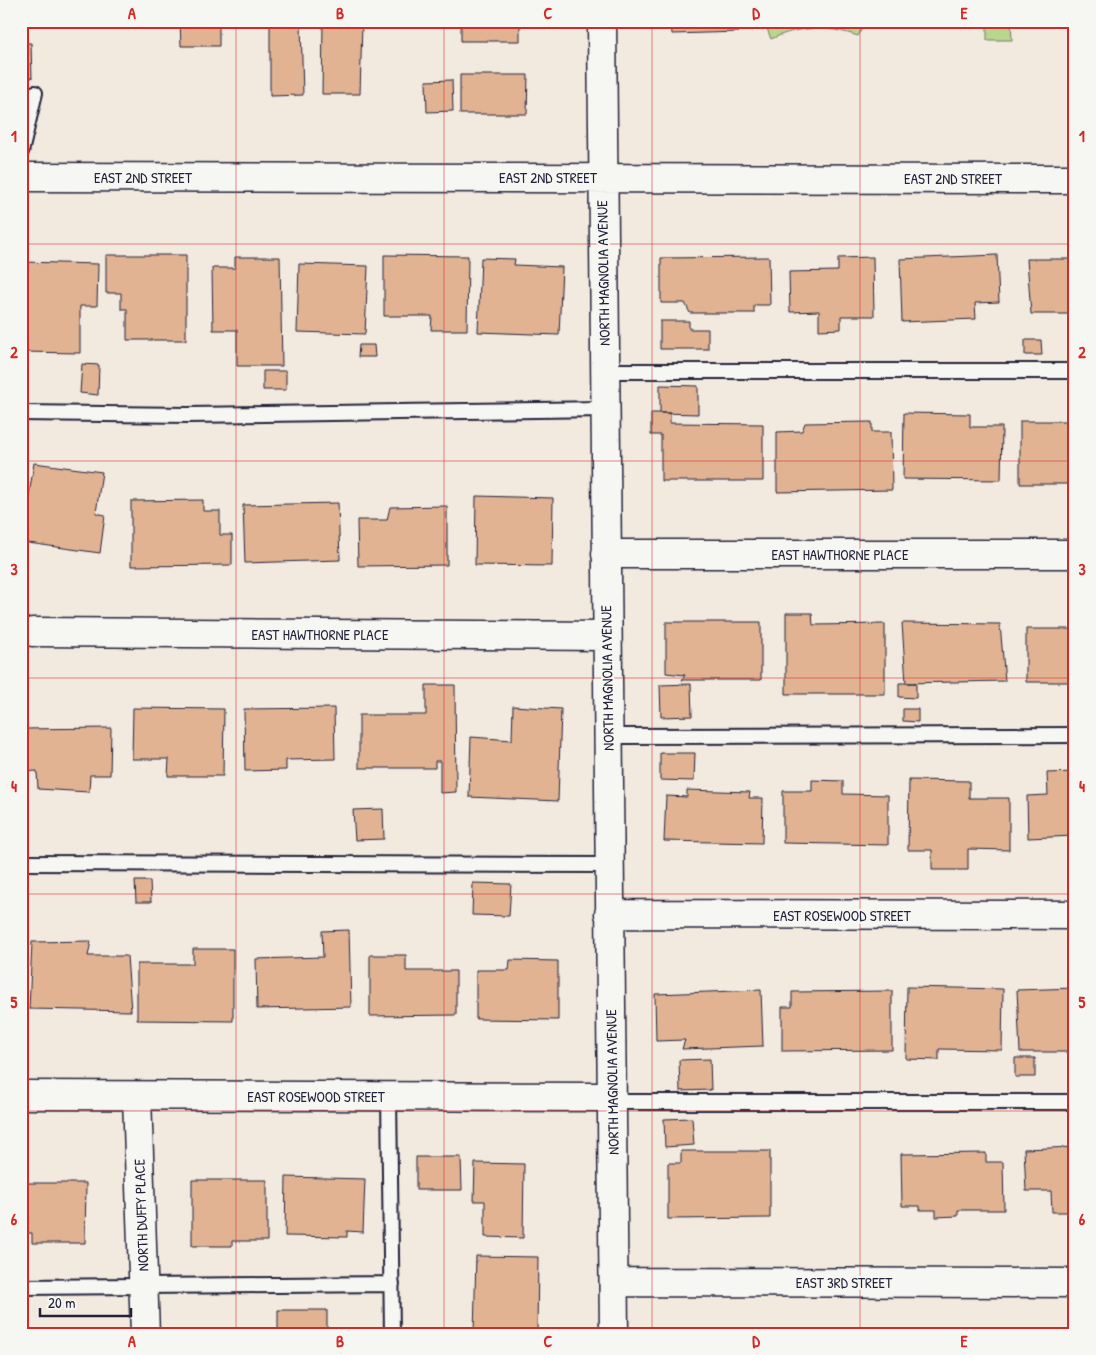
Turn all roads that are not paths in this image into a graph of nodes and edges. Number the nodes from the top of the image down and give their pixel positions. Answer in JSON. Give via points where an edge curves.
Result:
{"nodes":[{"id":1,"x":602,"y":21,"type":"edge"},
{"id":2,"x":35,"y":93,"type":"dead end"},
{"id":3,"x":21,"y":152,"type":"edge"},
{"id":4,"x":21,"y":176,"type":"edge"},
{"id":5,"x":602,"y":176,"type":"junction"},
{"id":6,"x":1075,"y":179,"type":"edge"},
{"id":7,"x":604,"y":371,"type":"junction"},
{"id":8,"x":1075,"y":371,"type":"edge"},
{"id":9,"x":605,"y":409,"type":"junction"},
{"id":10,"x":21,"y":413,"type":"edge"},
{"id":11,"x":606,"y":554,"type":"junction"},
{"id":12,"x":1075,"y":554,"type":"edge"},
{"id":13,"x":33,"y":632,"type":"dead end"},
{"id":14,"x":607,"y":636,"type":"junction"},
{"id":15,"x":1075,"y":735,"type":"edge"},
{"id":16,"x":608,"y":736,"type":"junction"},
{"id":17,"x":21,"y":863,"type":"edge"},
{"id":18,"x":609,"y":865,"type":"junction"},
{"id":19,"x":609,"y":914,"type":"junction"},
{"id":20,"x":1075,"y":915,"type":"edge"},
{"id":21,"x":21,"y":1095,"type":"edge"},
{"id":22,"x":137,"y":1096,"type":"junction"},
{"id":23,"x":389,"y":1096,"type":"junction"},
{"id":24,"x":612,"y":1100,"type":"junction"},
{"id":25,"x":1075,"y":1102,"type":"edge"},
{"id":26,"x":614,"y":1282,"type":"junction"},
{"id":27,"x":1075,"y":1283,"type":"edge"},
{"id":28,"x":392,"y":1284,"type":"junction"},
{"id":29,"x":144,"y":1286,"type":"junction"},
{"id":30,"x":21,"y":1287,"type":"edge"},
{"id":31,"x":145,"y":1334,"type":"edge"},
{"id":32,"x":392,"y":1334,"type":"edge"},
{"id":33,"x":614,"y":1334,"type":"edge"}],
"edges":[{"from":1,"to":5,"type":"street","name":"NORTH MAGNOLIA AVENUE"},
{"from":2,"to":3,"type":"lane"},
{"from":4,"to":5,"type":"street","name":"EAST 2ND STREET"},
{"from":5,"to":6,"type":"street","name":"EAST 2ND STREET"},
{"from":5,"to":7,"type":"street","name":"NORTH MAGNOLIA AVENUE"},
{"from":7,"to":8,"type":"lane"},
{"from":7,"to":9,"type":"street","name":"NORTH MAGNOLIA AVENUE"},
{"from":9,"to":10,"type":"lane","via":[[188,415]]},
{"from":9,"to":11,"type":"street","name":"NORTH MAGNOLIA AVENUE"},
{"from":11,"to":12,"type":"street","name":"EAST HAWTHORNE PLACE"},
{"from":11,"to":14,"type":"street","name":"NORTH MAGNOLIA AVENUE"},
{"from":13,"to":14,"type":"street","name":"EAST HAWTHORNE PLACE"},
{"from":14,"to":16,"type":"street","name":"NORTH MAGNOLIA AVENUE"},
{"from":15,"to":16,"type":"lane"},
{"from":16,"to":18,"type":"street","name":"NORTH MAGNOLIA AVENUE"},
{"from":17,"to":18,"type":"lane"},
{"from":18,"to":19,"type":"street","name":"NORTH MAGNOLIA AVENUE"},
{"from":19,"to":20,"type":"street","name":"EAST ROSEWOOD STREET"},
{"from":19,"to":24,"type":"street","name":"NORTH MAGNOLIA AVENUE"},
{"from":21,"to":22,"type":"street","name":"EAST ROSEWOOD STREET"},
{"from":22,"to":23,"type":"street","name":"EAST ROSEWOOD STREET"},
{"from":22,"to":29,"type":"street","name":"NORTH DUFFY PLACE"},
{"from":23,"to":24,"type":"street","name":"EAST ROSEWOOD STREET"},
{"from":23,"to":28,"type":"lane"},
{"from":24,"to":25,"type":"lane"},
{"from":24,"to":26,"type":"street","name":"NORTH MAGNOLIA AVENUE"},
{"from":26,"to":27,"type":"street","name":"EAST 3RD STREET"},
{"from":26,"to":33,"type":"street","name":"NORTH MAGNOLIA AVENUE"},
{"from":28,"to":29,"type":"lane"},
{"from":28,"to":32,"type":"lane"},
{"from":29,"to":30,"type":"lane"},
{"from":29,"to":31,"type":"street","name":"NORTH DUFFY PLACE"}]}
